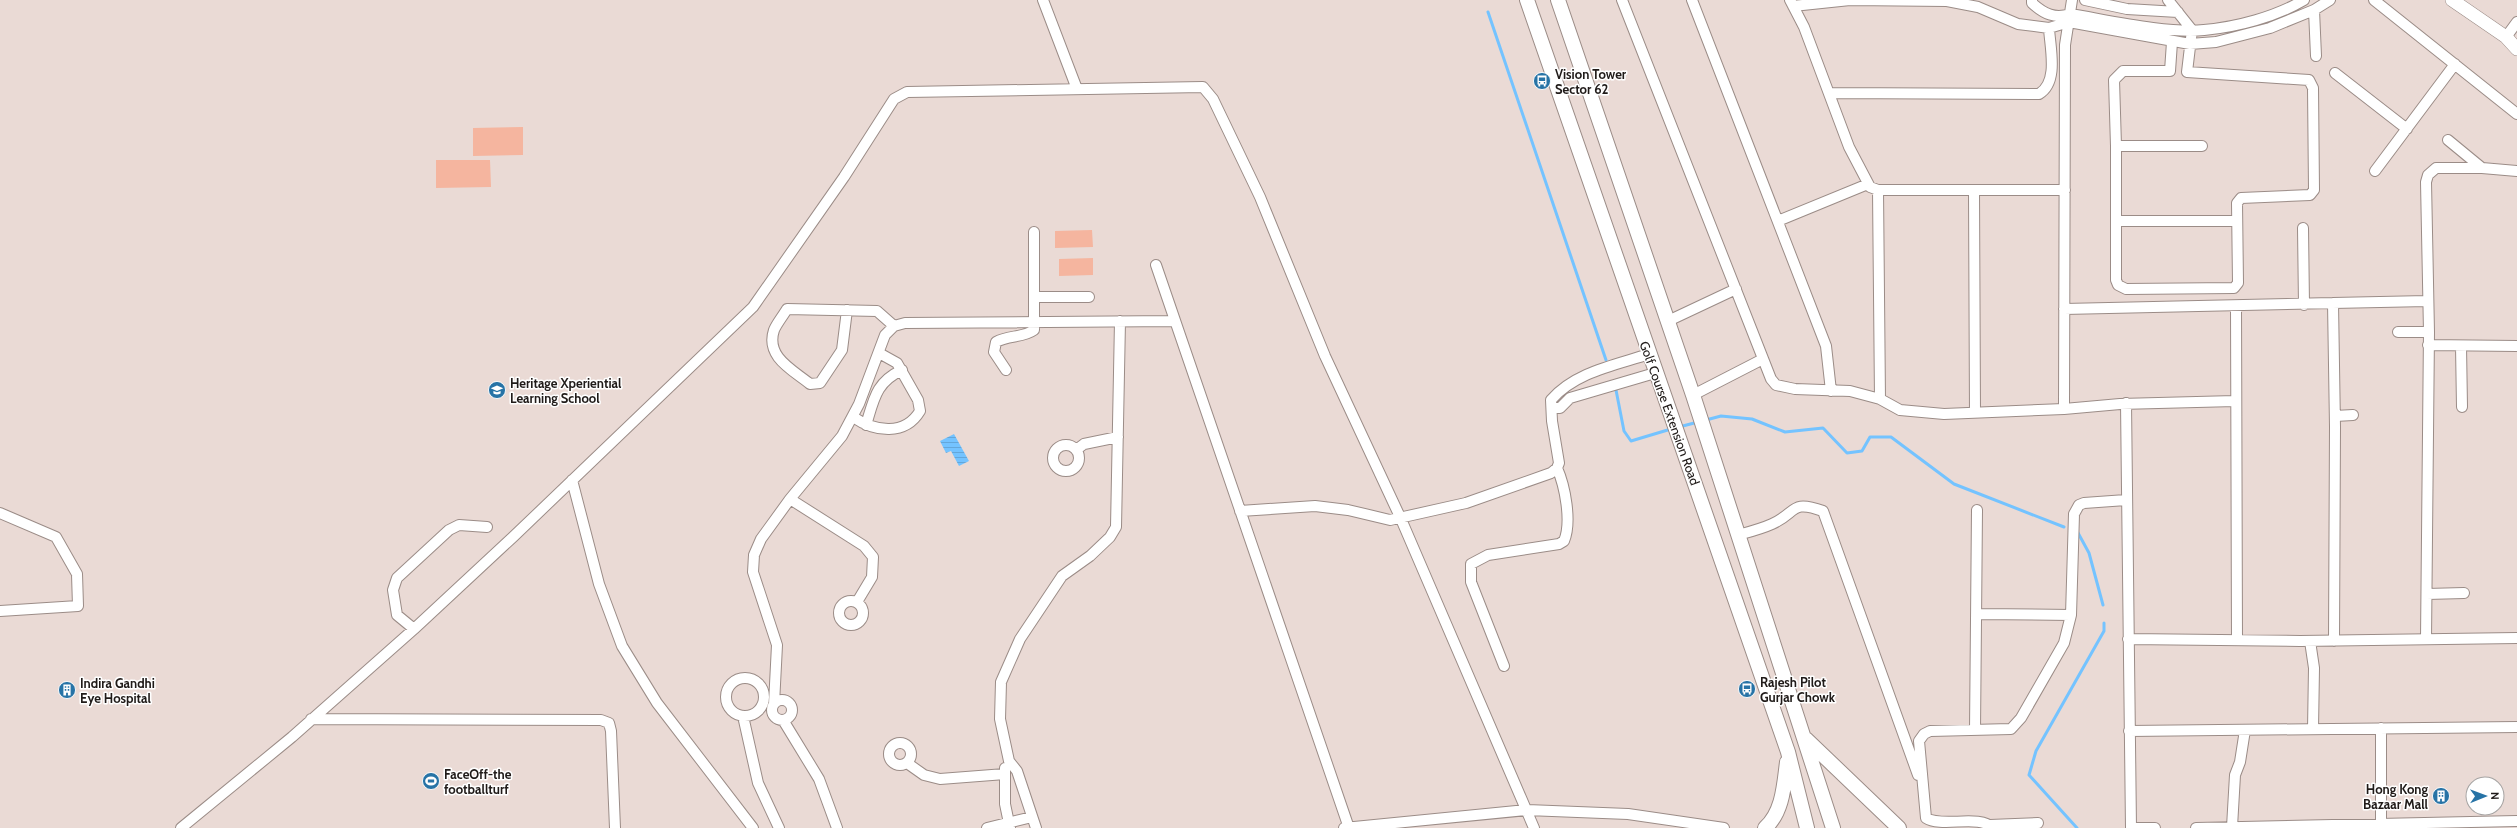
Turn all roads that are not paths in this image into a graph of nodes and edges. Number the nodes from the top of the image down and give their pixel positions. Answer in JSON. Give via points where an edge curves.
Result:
{"nodes":[{"id":1,"x":1043,"y":0,"type":"edge"},
{"id":2,"x":1527,"y":0,"type":"edge"},
{"id":3,"x":1558,"y":0,"type":"edge"},
{"id":4,"x":1622,"y":0,"type":"edge"},
{"id":5,"x":1692,"y":0,"type":"edge"},
{"id":6,"x":2032,"y":0,"type":"edge"},
{"id":7,"x":2072,"y":0,"type":"edge"},
{"id":8,"x":2085,"y":0,"type":"edge"},
{"id":9,"x":2168,"y":0,"type":"edge"},
{"id":10,"x":2304,"y":0,"type":"edge"},
{"id":11,"x":2330,"y":0,"type":"edge"},
{"id":12,"x":2374,"y":0,"type":"edge"},
{"id":13,"x":2452,"y":0,"type":"edge"},
{"id":14,"x":1792,"y":3,"type":"edge"},
{"id":15,"x":2127,"y":4,"type":"edge"},
{"id":16,"x":2314,"y":10,"type":"junction"},
{"id":17,"x":2178,"y":12,"type":"junction"},
{"id":18,"x":2070,"y":18,"type":"junction"},
{"id":19,"x":2517,"y":22,"type":"edge"},
{"id":20,"x":2049,"y":28,"type":"junction"},
{"id":21,"x":2192,"y":30,"type":"junction"},
{"id":22,"x":2506,"y":37,"type":"junction"},
{"id":23,"x":2172,"y":42,"type":"junction"},
{"id":24,"x":2190,"y":44,"type":"junction"},
{"id":25,"x":2516,"y":48,"type":"edge"},
{"id":26,"x":2316,"y":56,"type":"dead end"},
{"id":27,"x":2455,"y":64,"type":"junction"},
{"id":28,"x":2170,"y":71,"type":"junction"},
{"id":29,"x":2187,"y":72,"type":"junction"},
{"id":30,"x":2335,"y":73,"type":"dead end"},
{"id":31,"x":1078,"y":89,"type":"junction"},
{"id":32,"x":1829,"y":93,"type":"junction"},
{"id":33,"x":2517,"y":114,"type":"edge"},
{"id":34,"x":2406,"y":128,"type":"junction"},
{"id":35,"x":2448,"y":140,"type":"dead end"},
{"id":36,"x":2116,"y":146,"type":"junction"},
{"id":37,"x":2202,"y":146,"type":"dead end"},
{"id":38,"x":2482,"y":168,"type":"junction"},
{"id":39,"x":2375,"y":171,"type":"dead end"},
{"id":40,"x":2517,"y":171,"type":"edge"},
{"id":41,"x":1868,"y":184,"type":"junction"},
{"id":42,"x":1878,"y":190,"type":"junction"},
{"id":43,"x":1974,"y":190,"type":"junction"},
{"id":44,"x":2065,"y":190,"type":"junction"},
{"id":45,"x":1778,"y":221,"type":"junction"},
{"id":46,"x":2117,"y":221,"type":"junction"},
{"id":47,"x":2237,"y":221,"type":"junction"},
{"id":48,"x":2303,"y":228,"type":"dead end"},
{"id":49,"x":1034,"y":232,"type":"dead end"},
{"id":50,"x":1156,"y":265,"type":"dead end"},
{"id":51,"x":1736,"y":289,"type":"junction"},
{"id":52,"x":1035,"y":297,"type":"junction"},
{"id":53,"x":1089,"y":297,"type":"dead end"},
{"id":54,"x":2427,"y":301,"type":"junction"},
{"id":55,"x":2333,"y":303,"type":"junction"},
{"id":56,"x":2304,"y":305,"type":"junction"},
{"id":57,"x":2236,"y":306,"type":"junction"},
{"id":58,"x":2064,"y":309,"type":"junction"},
{"id":59,"x":847,"y":310,"type":"junction"},
{"id":60,"x":1120,"y":321,"type":"junction"},
{"id":61,"x":1175,"y":321,"type":"junction"},
{"id":62,"x":1668,"y":321,"type":"junction"},
{"id":63,"x":1035,"y":322,"type":"junction"},
{"id":64,"x":894,"y":326,"type":"junction"},
{"id":65,"x":2398,"y":332,"type":"dead end"},
{"id":66,"x":2429,"y":332,"type":"junction"},
{"id":67,"x":2428,"y":346,"type":"junction"},
{"id":68,"x":2461,"y":346,"type":"junction"},
{"id":69,"x":2517,"y":346,"type":"edge"},
{"id":70,"x":879,"y":353,"type":"junction"},
{"id":71,"x":1649,"y":354,"type":"junction"},
{"id":72,"x":1763,"y":359,"type":"junction"},
{"id":73,"x":902,"y":370,"type":"junction"},
{"id":74,"x":1006,"y":370,"type":"dead end"},
{"id":75,"x":1655,"y":373,"type":"junction"},
{"id":76,"x":1831,"y":391,"type":"junction"},
{"id":77,"x":1693,"y":395,"type":"junction"},
{"id":78,"x":1880,"y":399,"type":"junction"},
{"id":79,"x":2235,"y":401,"type":"junction"},
{"id":80,"x":2126,"y":404,"type":"junction"},
{"id":81,"x":2462,"y":407,"type":"dead end"},
{"id":82,"x":1552,"y":408,"type":"junction"},
{"id":83,"x":2064,"y":409,"type":"junction"},
{"id":84,"x":1975,"y":413,"type":"junction"},
{"id":85,"x":2353,"y":415,"type":"dead end"},
{"id":86,"x":2335,"y":416,"type":"junction"},
{"id":87,"x":853,"y":417,"type":"junction"},
{"id":88,"x":866,"y":425,"type":"junction"},
{"id":89,"x":1118,"y":437,"type":"junction"},
{"id":90,"x":1076,"y":450,"type":"dead end"},
{"id":91,"x":1557,"y":468,"type":"junction"},
{"id":92,"x":572,"y":480,"type":"junction"},
{"id":93,"x":790,"y":499,"type":"junction"},
{"id":94,"x":2126,"y":500,"type":"junction"},
{"id":95,"x":1977,"y":510,"type":"dead end"},
{"id":96,"x":1240,"y":511,"type":"junction"},
{"id":97,"x":0,"y":514,"type":"edge"},
{"id":98,"x":1401,"y":519,"type":"junction"},
{"id":99,"x":487,"y":526,"type":"dead end"},
{"id":100,"x":1738,"y":535,"type":"junction"},
{"id":101,"x":1754,"y":582,"type":"junction"},
{"id":102,"x":1732,"y":592,"type":"junction"},
{"id":103,"x":2464,"y":593,"type":"dead end"},
{"id":104,"x":2427,"y":594,"type":"junction"},
{"id":105,"x":857,"y":602,"type":"dead end"},
{"id":106,"x":0,"y":610,"type":"edge"},
{"id":107,"x":1976,"y":614,"type":"junction"},
{"id":108,"x":2070,"y":615,"type":"junction"},
{"id":109,"x":414,"y":629,"type":"junction"},
{"id":110,"x":2517,"y":638,"type":"edge"},
{"id":111,"x":2128,"y":639,"type":"junction"},
{"id":112,"x":2426,"y":639,"type":"junction"},
{"id":113,"x":2237,"y":640,"type":"junction"},
{"id":114,"x":2310,"y":641,"type":"junction"},
{"id":115,"x":2334,"y":641,"type":"junction"},
{"id":116,"x":1504,"y":666,"type":"dead end"},
{"id":117,"x":774,"y":704,"type":"junction"},
{"id":118,"x":743,"y":716,"type":"dead end"},
{"id":119,"x":311,"y":719,"type":"junction"},
{"id":120,"x":782,"y":720,"type":"junction"},
{"id":121,"x":2517,"y":727,"type":"edge"},
{"id":122,"x":2381,"y":728,"type":"junction"},
{"id":123,"x":2314,"y":729,"type":"junction"},
{"id":124,"x":1975,"y":730,"type":"junction"},
{"id":125,"x":2245,"y":730,"type":"junction"},
{"id":126,"x":2129,"y":731,"type":"junction"},
{"id":127,"x":1804,"y":737,"type":"junction"},
{"id":128,"x":1788,"y":752,"type":"junction"},
{"id":129,"x":1009,"y":761,"type":"junction"},
{"id":130,"x":907,"y":762,"type":"dead end"},
{"id":131,"x":1004,"y":774,"type":"junction"},
{"id":132,"x":1922,"y":786,"type":"junction"},
{"id":133,"x":1527,"y":810,"type":"junction"},
{"id":134,"x":1032,"y":817,"type":"junction"},
{"id":135,"x":2517,"y":821,"type":"edge"},
{"id":136,"x":2038,"y":823,"type":"dead end"},
{"id":137,"x":2381,"y":824,"type":"junction"},
{"id":138,"x":1009,"y":825,"type":"edge"},
{"id":139,"x":1991,"y":826,"type":"edge"},
{"id":140,"x":2232,"y":827,"type":"edge"},
{"id":141,"x":181,"y":828,"type":"edge"},
{"id":142,"x":615,"y":828,"type":"edge"},
{"id":143,"x":753,"y":828,"type":"edge"},
{"id":144,"x":779,"y":828,"type":"edge"},
{"id":145,"x":837,"y":828,"type":"edge"},
{"id":146,"x":987,"y":828,"type":"edge"},
{"id":147,"x":1036,"y":828,"type":"edge"},
{"id":148,"x":1347,"y":828,"type":"edge"},
{"id":149,"x":1534,"y":828,"type":"edge"},
{"id":150,"x":1724,"y":828,"type":"edge"},
{"id":151,"x":1765,"y":828,"type":"edge"},
{"id":152,"x":1807,"y":828,"type":"edge"},
{"id":153,"x":1832,"y":828,"type":"edge"},
{"id":154,"x":1899,"y":828,"type":"edge"},
{"id":155,"x":2131,"y":828,"type":"edge"},
{"id":156,"x":2155,"y":828,"type":"edge"},
{"id":157,"x":2196,"y":828,"type":"edge"}],
"edges":[{"from":1,"to":31,"type":"street"},
{"from":2,"to":71,"type":"main road","name":"Golf Course Extension Road"},
{"from":3,"to":62,"type":"main road","name":"Golf Course Extension Road"},
{"from":4,"to":51,"type":"street"},
{"from":5,"to":45,"type":"street"},
{"from":6,"to":18,"type":"street","via":[[2032,4],[2042,13]]},
{"from":7,"to":18,"type":"street"},
{"from":8,"to":15,"type":"street"},
{"from":9,"to":17,"type":"street"},
{"from":10,"to":21,"type":"street","via":[[2250,21]]},
{"from":11,"to":16,"type":"street"},
{"from":12,"to":27,"type":"street"},
{"from":13,"to":22,"type":"street"},
{"from":14,"to":20,"type":"street","via":[[1850,0],[1947,1],[1978,7],[2018,24]]},
{"from":14,"to":32,"type":"street"},
{"from":15,"to":17,"type":"street"},
{"from":16,"to":24,"type":"street","via":[[2263,30],[2216,42]]},
{"from":16,"to":26,"type":"street"},
{"from":17,"to":21,"type":"street"},
{"from":18,"to":20,"type":"street"},
{"from":18,"to":21,"type":"street"},
{"from":18,"to":23,"type":"street"},
{"from":18,"to":44,"type":"street","via":[[2065,45]]},
{"from":19,"to":22,"type":"street"},
{"from":20,"to":32,"type":"street","via":[[2051,81],[2047,89],[2039,94]]},
{"from":21,"to":24,"type":"street"},
{"from":22,"to":25,"type":"street"},
{"from":23,"to":24,"type":"street"},
{"from":23,"to":28,"type":"street"},
{"from":24,"to":29,"type":"street"},
{"from":27,"to":33,"type":"street"},
{"from":27,"to":34,"type":"street"},
{"from":28,"to":29,"type":"street"},
{"from":28,"to":36,"type":"street","via":[[2123,71],[2117,74],[2114,80]]},
{"from":29,"to":47,"type":"street","via":[[2309,80],[2313,88],[2314,190],[2310,196],[2241,198],[2237,203]]},
{"from":30,"to":34,"type":"street"},
{"from":31,"to":92,"type":"street","via":[[907,92],[894,99],[844,177],[753,307]]},
{"from":31,"to":98,"type":"street","via":[[1203,87],[1208,91],[1260,197],[1325,356]]},
{"from":32,"to":41,"type":"street","via":[[1849,147]]},
{"from":34,"to":39,"type":"street"},
{"from":35,"to":38,"type":"street"},
{"from":36,"to":37,"type":"street"},
{"from":36,"to":46,"type":"street"},
{"from":38,"to":40,"type":"street"},
{"from":38,"to":54,"type":"street","via":[[2436,168],[2428,175]]},
{"from":41,"to":42,"type":"street"},
{"from":41,"to":45,"type":"street"},
{"from":42,"to":43,"type":"street"},
{"from":42,"to":78,"type":"street"},
{"from":43,"to":44,"type":"street"},
{"from":43,"to":84,"type":"street"},
{"from":44,"to":58,"type":"street"},
{"from":45,"to":76,"type":"street","via":[[1826,346]]},
{"from":46,"to":47,"type":"street"},
{"from":46,"to":47,"type":"street","via":[[2116,280],[2118,285],[2126,289],[2234,288],[2238,283]]},
{"from":48,"to":56,"type":"street"},
{"from":49,"to":52,"type":"street"},
{"from":50,"to":61,"type":"street"},
{"from":51,"to":62,"type":"street"},
{"from":51,"to":72,"type":"street"},
{"from":52,"to":53,"type":"street"},
{"from":52,"to":63,"type":"street"},
{"from":54,"to":55,"type":"street"},
{"from":54,"to":66,"type":"street"},
{"from":55,"to":56,"type":"street"},
{"from":55,"to":86,"type":"street"},
{"from":56,"to":57,"type":"street"},
{"from":57,"to":58,"type":"street"},
{"from":57,"to":79,"type":"street"},
{"from":58,"to":83,"type":"street"},
{"from":59,"to":59,"type":"street","via":[[788,309],[774,330],[773,350],[776,357],[810,384],[820,384],[842,350]]},
{"from":59,"to":64,"type":"street","via":[[877,311]]},
{"from":60,"to":61,"type":"street"},
{"from":60,"to":63,"type":"street"},
{"from":60,"to":89,"type":"street"},
{"from":61,"to":96,"type":"street"},
{"from":62,"to":77,"type":"main road","name":"Golf Course Extension Road"},
{"from":63,"to":64,"type":"street","via":[[905,323]]},
{"from":63,"to":74,"type":"street","via":[[1034,330],[1029,334],[1002,338],[996,342],[994,352]]},
{"from":64,"to":70,"type":"street","via":[[885,335]]},
{"from":65,"to":66,"type":"street"},
{"from":66,"to":67,"type":"street"},
{"from":67,"to":68,"type":"street"},
{"from":67,"to":104,"type":"street"},
{"from":68,"to":69,"type":"street"},
{"from":68,"to":81,"type":"street"},
{"from":70,"to":73,"type":"street","via":[[897,363]]},
{"from":70,"to":87,"type":"street"},
{"from":71,"to":75,"type":"main road","name":"Golf Course Extension Road"},
{"from":71,"to":82,"type":"street","via":[[1577,379],[1556,394],[1552,400]]},
{"from":72,"to":76,"type":"street","via":[[1776,385]]},
{"from":72,"to":77,"type":"street"},
{"from":73,"to":88,"type":"street","via":[[884,381],[877,392]]},
{"from":73,"to":88,"type":"street","via":[[918,400],[920,411],[915,420],[905,428],[891,429]]},
{"from":75,"to":82,"type":"street","via":[[1570,398],[1560,408]]},
{"from":75,"to":102,"type":"main road","name":"Golf Course Extension Road"},
{"from":76,"to":78,"type":"street","via":[[1850,391]]},
{"from":77,"to":100,"type":"main road","name":"Golf Course Extension Road"},
{"from":78,"to":84,"type":"street","via":[[1900,410],[1919,413]]},
{"from":79,"to":80,"type":"street"},
{"from":79,"to":113,"type":"street"},
{"from":80,"to":83,"type":"street"},
{"from":80,"to":94,"type":"street"},
{"from":82,"to":91,"type":"street","via":[[1559,459]]},
{"from":83,"to":84,"type":"street"},
{"from":85,"to":86,"type":"street"},
{"from":86,"to":115,"type":"street"},
{"from":87,"to":88,"type":"street"},
{"from":87,"to":93,"type":"street","via":[[842,436]]},
{"from":89,"to":90,"type":"street","via":[[1084,444]]},
{"from":89,"to":129,"type":"street","via":[[1116,527],[1110,537],[1090,556],[1062,576],[1020,639],[1001,682],[1000,719]]},
{"from":91,"to":98,"type":"street","via":[[1466,503]]},
{"from":91,"to":116,"type":"street","via":[[1565,492],[1567,521],[1564,541],[1559,544],[1488,555],[1471,564],[1471,582]]},
{"from":92,"to":109,"type":"street"},
{"from":92,"to":143,"type":"street","via":[[599,584],[622,646],[657,703]]},
{"from":93,"to":105,"type":"street","via":[[864,546],[873,557],[872,577]]},
{"from":93,"to":117,"type":"street","via":[[761,539],[752,564],[777,645]]},
{"from":94,"to":108,"type":"street","via":[[2084,503],[2079,505],[2074,514]]},
{"from":94,"to":111,"type":"street"},
{"from":95,"to":107,"type":"street"},
{"from":96,"to":98,"type":"street","via":[[1315,506],[1348,510],[1379,520]]},
{"from":96,"to":148,"type":"street"},
{"from":97,"to":106,"type":"street","via":[[56,537],[77,574],[78,606]]},
{"from":98,"to":133,"type":"street"},
{"from":99,"to":109,"type":"street","via":[[459,525],[449,530],[397,578],[393,590],[397,615]]},
{"from":100,"to":101,"type":"main road","name":"Golf Course Extension Road"},
{"from":100,"to":132,"type":"street","via":[[1773,524],[1796,506],[1807,506],[1823,512]]},
{"from":101,"to":102,"type":"main road"},
{"from":101,"to":127,"type":"main road","name":"Golf Course Extension Road"},
{"from":102,"to":128,"type":"main road","name":"Golf Course Extension Road"},
{"from":103,"to":104,"type":"street"},
{"from":104,"to":112,"type":"street"},
{"from":107,"to":108,"type":"street"},
{"from":107,"to":124,"type":"street"},
{"from":108,"to":124,"type":"street","via":[[2064,643],[2021,718],[2011,729]]},
{"from":109,"to":119,"type":"street"},
{"from":110,"to":112,"type":"street"},
{"from":111,"to":113,"type":"street"},
{"from":111,"to":126,"type":"street"},
{"from":112,"to":115,"type":"street"},
{"from":113,"to":114,"type":"street"},
{"from":114,"to":115,"type":"street"},
{"from":114,"to":123,"type":"street","via":[[2314,668]]},
{"from":117,"to":120,"type":"street","via":[[772,713]]},
{"from":117,"to":120,"type":"street","via":[[783,700],[791,705],[791,715]]},
{"from":118,"to":144,"type":"street","via":[[758,782]]},
{"from":119,"to":141,"type":"street"},
{"from":119,"to":142,"type":"street","via":[[601,720],[609,723],[611,731]]},
{"from":120,"to":145,"type":"street","via":[[819,779]]},
{"from":121,"to":122,"type":"street"},
{"from":122,"to":123,"type":"street"},
{"from":122,"to":137,"type":"street"},
{"from":123,"to":125,"type":"street"},
{"from":124,"to":132,"type":"street","via":[[1930,731],[1924,734],[1918,747]]},
{"from":125,"to":126,"type":"street"},
{"from":125,"to":140,"type":"street","via":[[2240,762],[2235,775]]},
{"from":126,"to":155,"type":"street"},
{"from":127,"to":153,"type":"main road","name":"Golf Course Extension Road"},
{"from":127,"to":154,"type":"main road"},
{"from":128,"to":151,"type":"main road","via":[[1783,793],[1773,821]]},
{"from":128,"to":152,"type":"main road","name":"Golf Course Extension Road"},
{"from":129,"to":131,"type":"street"},
{"from":129,"to":134,"type":"street","via":[[1018,771]]},
{"from":130,"to":131,"type":"street","via":[[924,775],[940,779]]},
{"from":131,"to":138,"type":"street"},
{"from":132,"to":139,"type":"street","via":[[1924,811],[1929,820]]},
{"from":133,"to":148,"type":"street"},
{"from":133,"to":149,"type":"street"},
{"from":133,"to":150,"type":"street","via":[[1628,814]]},
{"from":134,"to":138,"type":"street"},
{"from":134,"to":147,"type":"street"},
{"from":135,"to":137,"type":"street"},
{"from":136,"to":139,"type":"street"},
{"from":137,"to":140,"type":"street"},
{"from":138,"to":146,"type":"street"},
{"from":140,"to":157,"type":"street"},
{"from":155,"to":156,"type":"street"}]}
